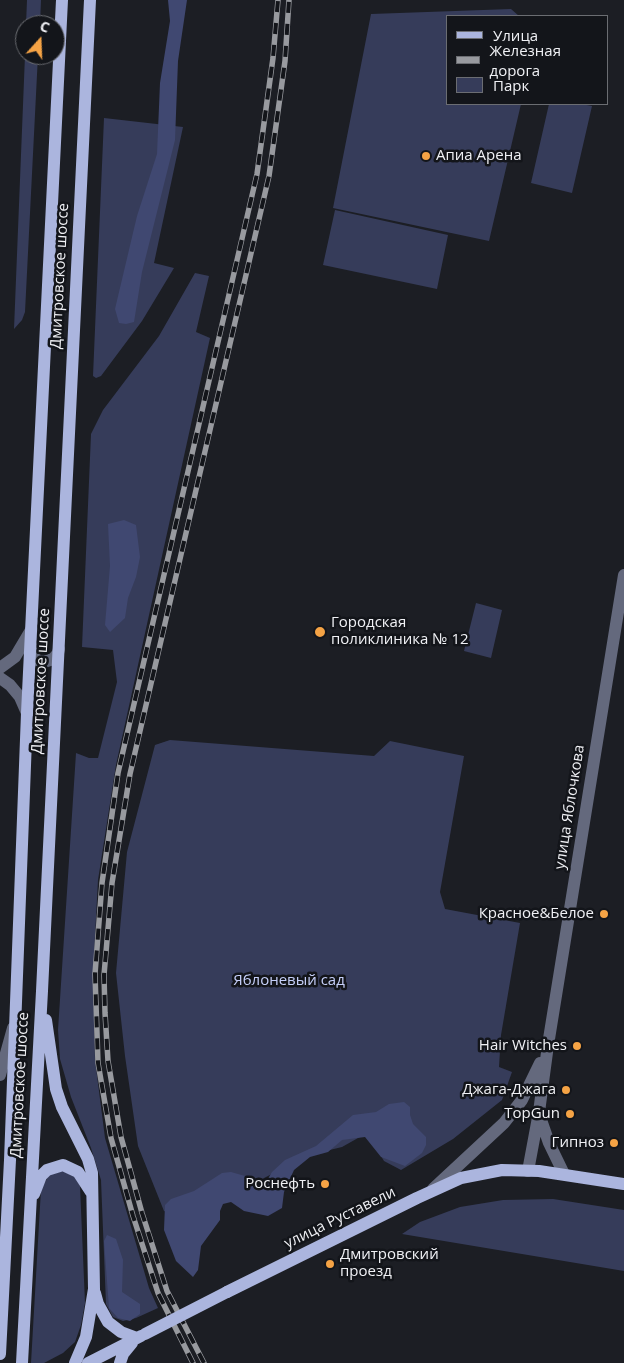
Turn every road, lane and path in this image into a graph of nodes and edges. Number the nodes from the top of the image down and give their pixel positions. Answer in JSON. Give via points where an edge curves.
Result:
{"nodes":[{"id":1,"x":62,"y":0,"type":"edge"},
{"id":2,"x":90,"y":0,"type":"edge"},
{"id":3,"x":624,"y":580,"type":"edge"},
{"id":4,"x":31,"y":630,"type":"junction"},
{"id":5,"x":31,"y":647,"type":"junction"},
{"id":6,"x":59,"y":648,"type":"junction"},
{"id":7,"x":0,"y":668,"type":"edge"},
{"id":8,"x":0,"y":678,"type":"edge"},
{"id":9,"x":27,"y":713,"type":"junction"},
{"id":10,"x":42,"y":991,"type":"junction"},
{"id":11,"x":15,"y":1021,"type":"junction"},
{"id":12,"x":548,"y":1044,"type":"junction"},
{"id":13,"x":0,"y":1075,"type":"edge"},
{"id":14,"x":539,"y":1112,"type":"junction"},
{"id":15,"x":528,"y":1171,"type":"junction"},
{"id":16,"x":564,"y":1174,"type":"junction"},
{"id":17,"x":624,"y":1184,"type":"edge"},
{"id":18,"x":432,"y":1191,"type":"junction"},
{"id":19,"x":92,"y":1195,"type":"junction"},
{"id":20,"x":29,"y":1221,"type":"junction"},
{"id":21,"x":94,"y":1289,"type":"junction"},
{"id":22,"x":141,"y":1336,"type":"junction"},
{"id":23,"x":0,"y":1354,"type":"edge"},
{"id":24,"x":22,"y":1363,"type":"edge"},
{"id":25,"x":75,"y":1363,"type":"edge"},
{"id":26,"x":88,"y":1363,"type":"edge"},
{"id":27,"x":120,"y":1363,"type":"edge"}],
"edges":[{"from":1,"to":4,"type":"main road","name":"Дмитровское шоссе"},
{"from":2,"to":6,"type":"main road","name":"Дмитровское шоссе"},
{"from":3,"to":12,"type":"street","name":"улица Яблочкова"},
{"from":4,"to":5,"type":"main road","name":"Дмитровское шоссе"},
{"from":4,"to":7,"type":"street","via":[[15,656]]},
{"from":5,"to":6,"type":"street","via":[[37,660],[44,662],[55,658]]},
{"from":5,"to":9,"type":"main road","name":"Дмитровское шоссе"},
{"from":6,"to":10,"type":"main road","name":"Дмитровское шоссе"},
{"from":8,"to":9,"type":"street","via":[[10,685]]},
{"from":9,"to":11,"type":"main road","name":"Дмитровское шоссе"},
{"from":10,"to":19,"type":"main road","via":[[56,1089],[88,1159]]},
{"from":10,"to":20,"type":"main road","name":"Дмитровское шоссе"},
{"from":11,"to":13,"type":"street"},
{"from":11,"to":23,"type":"main road","name":"Дмитровское шоссе"},
{"from":12,"to":14,"type":"street"},
{"from":12,"to":18,"type":"street","via":[[530,1087],[504,1123]]},
{"from":14,"to":15,"type":"street"},
{"from":14,"to":16,"type":"street"},
{"from":15,"to":16,"type":"main road","name":"улица Руставели"},
{"from":15,"to":18,"type":"main road","name":"улица Руставели","via":[[502,1170],[474,1175]]},
{"from":16,"to":17,"type":"main road","name":"улица Руставели"},
{"from":18,"to":22,"type":"main road","name":"улица Руставели","bridge":true},
{"from":19,"to":20,"type":"main road","via":[[78,1172],[63,1165],[47,1170],[34,1192]]},
{"from":19,"to":21,"type":"main road"},
{"from":20,"to":24,"type":"main road","name":"Дмитровское шоссе"},
{"from":21,"to":22,"type":"main road","via":[[108,1322],[121,1332]]},
{"from":21,"to":25,"type":"main road","via":[[86,1337]]},
{"from":22,"to":26,"type":"main road","name":"улица Руставели"},
{"from":22,"to":27,"type":"main road","via":[[123,1354]]}]}
